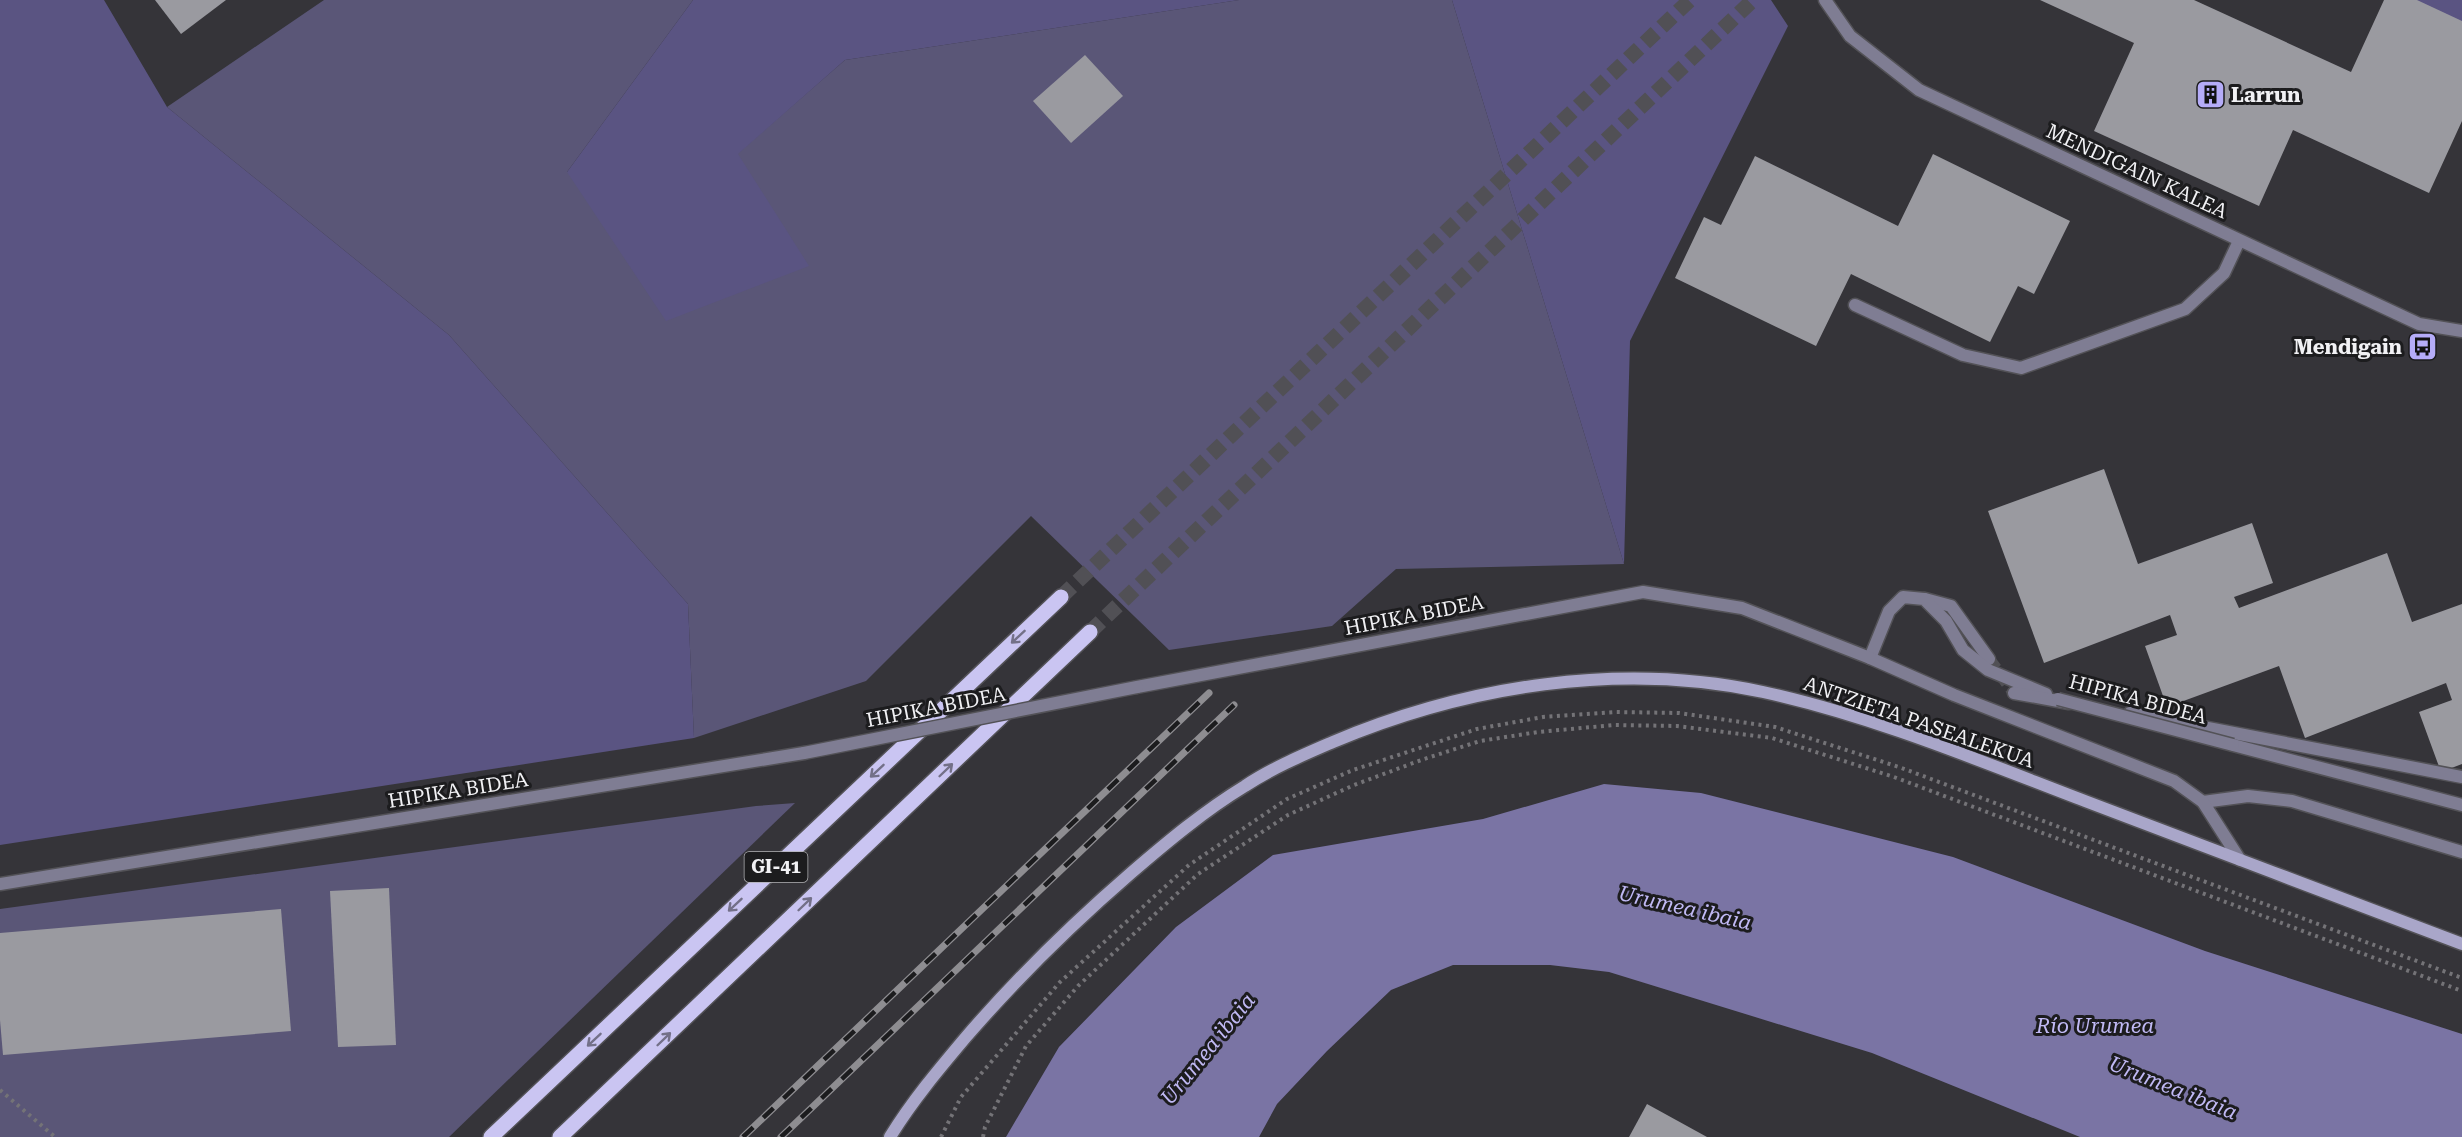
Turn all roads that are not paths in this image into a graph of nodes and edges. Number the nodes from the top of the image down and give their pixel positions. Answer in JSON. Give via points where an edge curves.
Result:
{"nodes":[{"id":1,"x":1825,"y":0,"type":"edge"},
{"id":2,"x":2239,"y":240,"type":"junction"},
{"id":3,"x":1855,"y":305,"type":"dead end"},
{"id":4,"x":2462,"y":331,"type":"edge"},
{"id":5,"x":1061,"y":597,"type":"tunnel mouth"},
{"id":6,"x":1924,"y":598,"type":"junction"},
{"id":7,"x":1090,"y":632,"type":"tunnel mouth"},
{"id":8,"x":1870,"y":658,"type":"junction"},
{"id":9,"x":1989,"y":658,"type":"tunnel mouth"},
{"id":10,"x":2014,"y":693,"type":"tunnel mouth"},
{"id":11,"x":2462,"y":777,"type":"edge"},
{"id":12,"x":2203,"y":802,"type":"junction"},
{"id":13,"x":2462,"y":805,"type":"edge"},
{"id":14,"x":2462,"y":852,"type":"edge"},
{"id":15,"x":2240,"y":860,"type":"junction"},
{"id":16,"x":0,"y":884,"type":"edge"},
{"id":17,"x":2462,"y":944,"type":"edge"},
{"id":18,"x":491,"y":1137,"type":"edge"},
{"id":19,"x":560,"y":1137,"type":"edge"},
{"id":20,"x":890,"y":1137,"type":"edge"}],
"edges":[{"from":1,"to":2,"type":"street","name":"MENDIGAIN KALEA","via":[[1850,36],[1919,90]]},
{"from":2,"to":3,"type":"street","via":[[2223,273],[2186,309],[2021,368],[1963,356]]},
{"from":2,"to":4,"type":"street","name":"MENDIGAIN KALEA","via":[[2419,324]]},
{"from":5,"to":18,"type":"main road","number":"GI-41","one_way":true},
{"from":6,"to":8,"type":"street","via":[[1903,597],[1889,611]]},
{"from":6,"to":9,"type":"street","via":[[1951,606]]},
{"from":6,"to":13,"type":"street","name":"HIPIKA BIDEA","bridge":true,"via":[[1946,621],[1963,650],[1988,670],[2058,699]]},
{"from":19,"to":7,"type":"main road","number":"GI-41","one_way":true},
{"from":8,"to":12,"type":"street","name":"HIPIKA BIDEA","via":[[1954,695],[2174,780]]},
{"from":8,"to":16,"type":"street","name":"HIPIKA BIDEA","bridge":true,"via":[[1742,608],[1643,592],[804,753]]},
{"from":10,"to":11,"type":"street"},
{"from":12,"to":14,"type":"street","via":[[2248,796],[2292,801]]},
{"from":12,"to":15,"type":"street","name":"HIPIKA BIDEA"},
{"from":15,"to":17,"type":"main road","name":"ANTZIETA PASEALEKUA"},
{"from":15,"to":20,"type":"main road","name":"ANTZIETA PASEALEKUA","via":[[1964,755],[1825,707],[1758,691],[1689,681],[1620,678],[1480,695],[1413,712],[1299,757],[1246,785],[1195,821],[1057,939],[927,1083]]}]}
